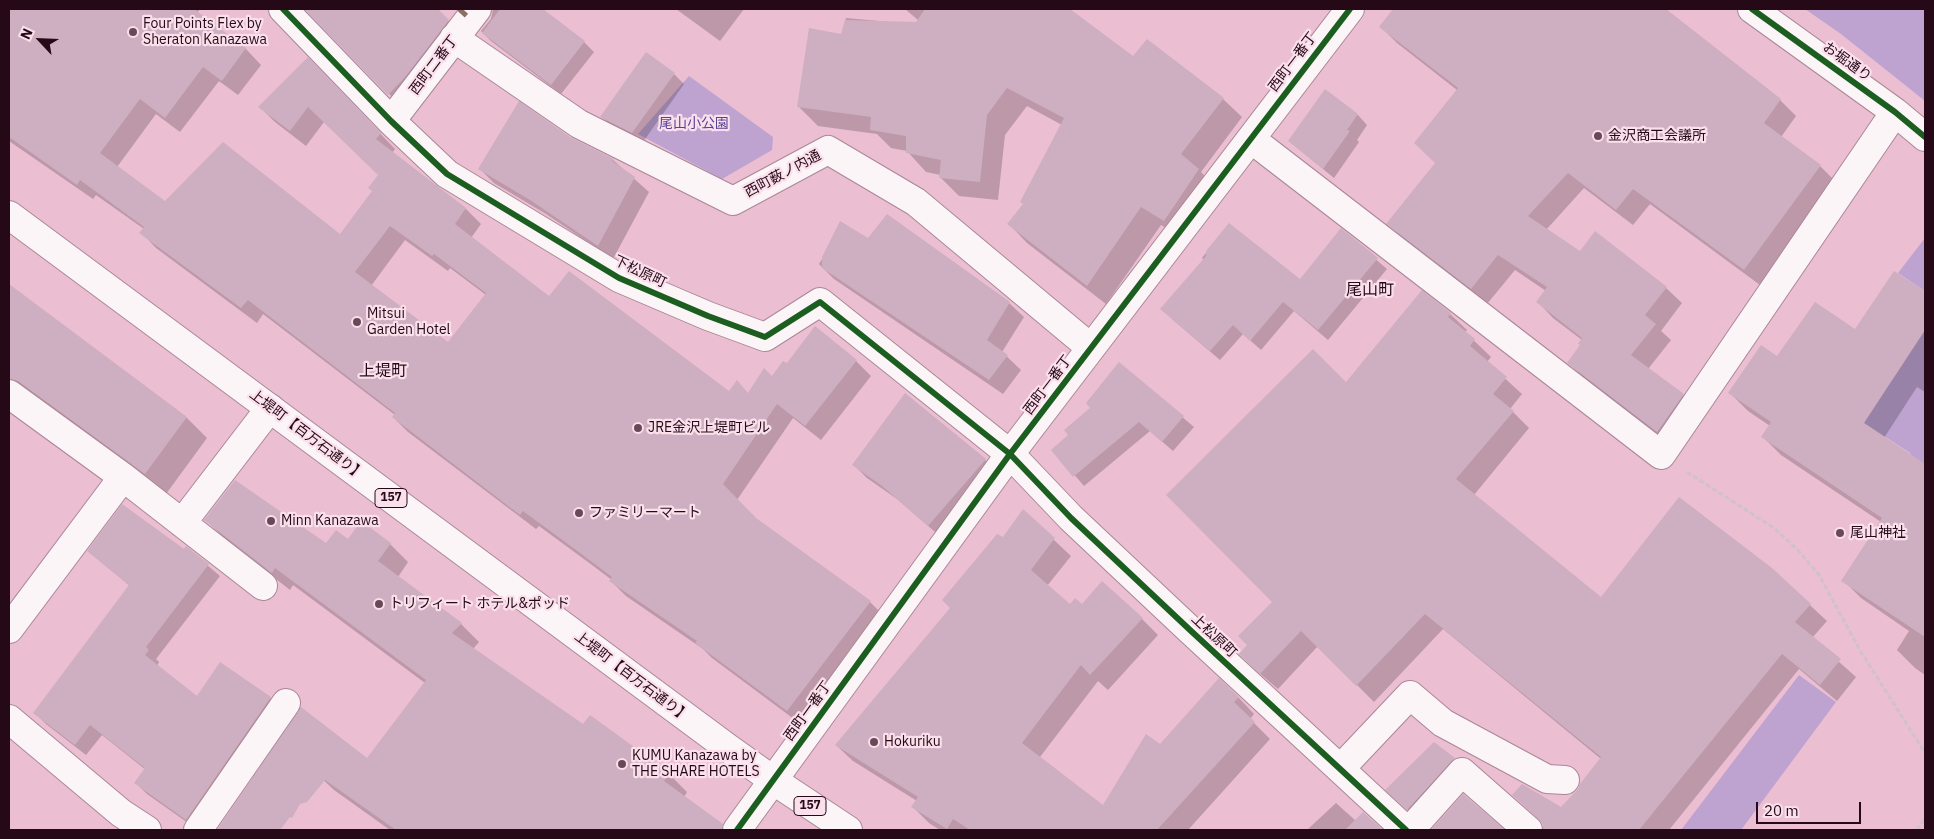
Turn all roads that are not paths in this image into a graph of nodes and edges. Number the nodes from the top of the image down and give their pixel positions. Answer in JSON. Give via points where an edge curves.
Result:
{"nodes":[{"id":1,"x":283,"y":9,"type":"edge"},
{"id":2,"x":477,"y":9,"type":"edge"},
{"id":3,"x":1350,"y":9,"type":"edge"},
{"id":4,"x":1752,"y":9,"type":"edge"},
{"id":5,"x":454,"y":38,"type":"junction"},
{"id":6,"x":1895,"y":112,"type":"junction"},
{"id":7,"x":391,"y":121,"type":"junction"},
{"id":8,"x":1925,"y":138,"type":"edge"},
{"id":9,"x":1251,"y":140,"type":"junction"},
{"id":10,"x":9,"y":215,"type":"edge"},
{"id":11,"x":1091,"y":348,"type":"junction"},
{"id":12,"x":9,"y":394,"type":"edge"},
{"id":13,"x":270,"y":408,"type":"junction"},
{"id":14,"x":1010,"y":454,"type":"junction"},
{"id":15,"x":124,"y":477,"type":"junction"},
{"id":16,"x":182,"y":523,"type":"junction"},
{"id":17,"x":263,"y":586,"type":"dead end"},
{"id":18,"x":9,"y":629,"type":"edge"},
{"id":19,"x":286,"y":702,"type":"dead end"},
{"id":20,"x":9,"y":719,"type":"edge"},
{"id":21,"x":1341,"y":768,"type":"junction"},
{"id":22,"x":1565,"y":780,"type":"dead end"},
{"id":23,"x":774,"y":781,"type":"junction"},
{"id":24,"x":113,"y":822,"type":"edge"},
{"id":25,"x":148,"y":830,"type":"edge"},
{"id":26,"x":198,"y":830,"type":"edge"},
{"id":27,"x":737,"y":830,"type":"edge"},
{"id":28,"x":848,"y":830,"type":"edge"},
{"id":29,"x":1408,"y":830,"type":"edge"},
{"id":30,"x":1528,"y":830,"type":"edge"}],
"edges":[{"from":1,"to":7,"type":"main road","name":"下松原町"},
{"from":2,"to":5,"type":"main road","name":"西町二番丁"},
{"from":3,"to":9,"type":"main road","name":"西町一番丁"},
{"from":4,"to":6,"type":"main road","name":"お堀通り"},
{"from":5,"to":7,"type":"main road","name":"西町二番丁"},
{"from":5,"to":11,"type":"main road","name":"西町薮ノ内通","via":[[579,124],[733,201],[828,150],[916,202]]},
{"from":6,"to":8,"type":"main road","name":"お堀通り"},
{"from":6,"to":9,"type":"main road","via":[[1661,455]]},
{"from":7,"to":14,"type":"main road","name":"下松原町","via":[[447,174],[519,219],[619,278],[699,312],[765,337],[820,302]]},
{"from":9,"to":11,"type":"main road","name":"西町一番丁"},
{"from":10,"to":13,"type":"main road","name":"上堤町【百万石通り】","number":"157"},
{"from":11,"to":14,"type":"main road","name":"西町一番丁"},
{"from":12,"to":15,"type":"main road"},
{"from":13,"to":16,"type":"main road"},
{"from":13,"to":23,"type":"main road","name":"上堤町【百万石通り】","number":"157"},
{"from":14,"to":21,"type":"main road","name":"上松原町","via":[[1071,518]]},
{"from":14,"to":23,"type":"main road","name":"西町一番丁"},
{"from":15,"to":16,"type":"main road"},
{"from":15,"to":18,"type":"main road"},
{"from":16,"to":17,"type":"main road"},
{"from":19,"to":26,"type":"main road"},
{"from":20,"to":24,"type":"main road"},
{"from":21,"to":22,"type":"main road","via":[[1410,695],[1443,723],[1547,779]]},
{"from":21,"to":29,"type":"main road","name":"上松原町"},
{"from":23,"to":27,"type":"main road","name":"西町一番丁"},
{"from":23,"to":28,"type":"main road","number":"157"},
{"from":24,"to":25,"type":"main road"},
{"from":29,"to":30,"type":"main road","via":[[1462,772]]}]}
